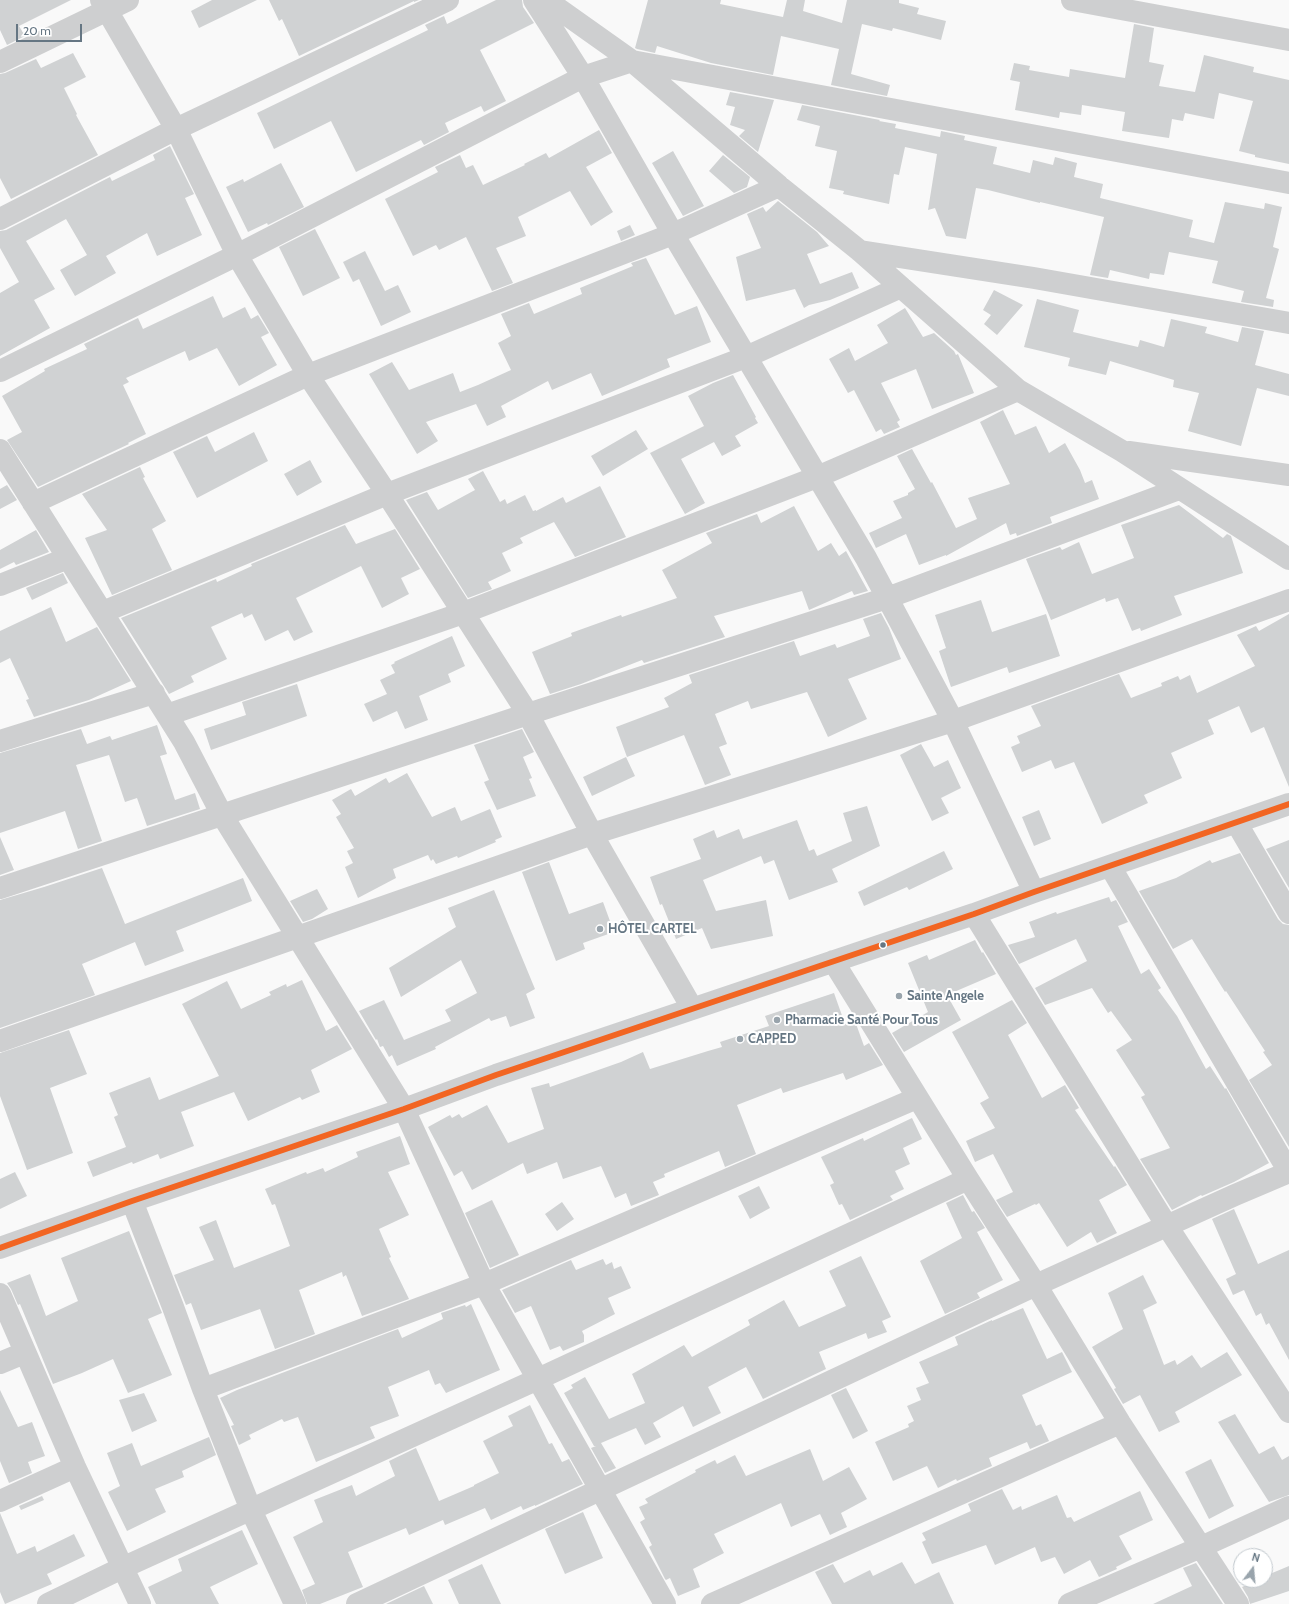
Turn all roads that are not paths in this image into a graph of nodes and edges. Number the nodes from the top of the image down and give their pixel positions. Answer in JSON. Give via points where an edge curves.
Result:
{"nodes":[{"id":1,"x":128,"y":0,"type":"edge"},
{"id":2,"x":448,"y":0,"type":"edge"},
{"id":3,"x":534,"y":0,"type":"edge"},
{"id":4,"x":546,"y":0,"type":"edge"},
{"id":5,"x":1072,"y":0,"type":"edge"},
{"id":6,"x":104,"y":5,"type":"edge"},
{"id":7,"x":1289,"y":40,"type":"edge"},
{"id":8,"x":632,"y":61,"type":"junction"},
{"id":9,"x":0,"y":62,"type":"edge"},
{"id":10,"x":583,"y":76,"type":"junction"},
{"id":11,"x":176,"y":129,"type":"junction"},
{"id":12,"x":1289,"y":182,"type":"edge"},
{"id":13,"x":779,"y":186,"type":"junction"},
{"id":14,"x":0,"y":219,"type":"edge"},
{"id":15,"x":673,"y":234,"type":"junction"},
{"id":16,"x":860,"y":251,"type":"junction"},
{"id":17,"x":237,"y":254,"type":"junction"},
{"id":18,"x":901,"y":288,"type":"junction"},
{"id":19,"x":1289,"y":323,"type":"edge"},
{"id":20,"x":746,"y":357,"type":"junction"},
{"id":21,"x":0,"y":371,"type":"edge"},
{"id":22,"x":308,"y":375,"type":"junction"},
{"id":23,"x":1018,"y":390,"type":"junction"},
{"id":24,"x":0,"y":450,"type":"edge"},
{"id":25,"x":1122,"y":451,"type":"junction"},
{"id":26,"x":1289,"y":475,"type":"edge"},
{"id":27,"x":817,"y":477,"type":"junction"},
{"id":28,"x":1179,"y":488,"type":"junction"},
{"id":29,"x":386,"y":494,"type":"junction"},
{"id":30,"x":33,"y":503,"type":"junction"},
{"id":31,"x":68,"y":558,"type":"junction"},
{"id":32,"x":1289,"y":559,"type":"edge"},
{"id":33,"x":0,"y":585,"type":"edge"},
{"id":34,"x":887,"y":598,"type":"junction"},
{"id":35,"x":1289,"y":600,"type":"edge"},
{"id":36,"x":102,"y":612,"type":"junction"},
{"id":37,"x":463,"y":612,"type":"junction"},
{"id":38,"x":154,"y":693,"type":"junction"},
{"id":39,"x":528,"y":714,"type":"junction"},
{"id":40,"x":167,"y":715,"type":"junction"},
{"id":41,"x":952,"y":721,"type":"junction"},
{"id":42,"x":0,"y":741,"type":"edge"},
{"id":43,"x":1289,"y":804,"type":"edge"},
{"id":44,"x":222,"y":815,"type":"junction"},
{"id":45,"x":1236,"y":822,"type":"junction"},
{"id":46,"x":592,"y":834,"type":"junction"},
{"id":47,"x":1110,"y":866,"type":"junction"},
{"id":48,"x":0,"y":888,"type":"edge"},
{"id":49,"x":1034,"y":892,"type":"junction"},
{"id":50,"x":1289,"y":913,"type":"edge"},
{"id":51,"x":974,"y":914,"type":"junction"},
{"id":52,"x":297,"y":937,"type":"junction"},
{"id":53,"x":833,"y":961,"type":"junction"},
{"id":54,"x":692,"y":1008,"type":"junction"},
{"id":55,"x":0,"y":1041,"type":"edge"},
{"id":56,"x":917,"y":1098,"type":"junction"},
{"id":57,"x":404,"y":1109,"type":"junction"},
{"id":58,"x":1289,"y":1172,"type":"edge"},
{"id":59,"x":968,"y":1179,"type":"junction"},
{"id":60,"x":132,"y":1201,"type":"junction"},
{"id":61,"x":1167,"y":1226,"type":"junction"},
{"id":62,"x":0,"y":1248,"type":"edge"},
{"id":63,"x":484,"y":1284,"type":"junction"},
{"id":64,"x":1036,"y":1285,"type":"junction"},
{"id":65,"x":0,"y":1294,"type":"edge"},
{"id":66,"x":24,"y":1353,"type":"junction"},
{"id":67,"x":0,"y":1363,"type":"edge"},
{"id":68,"x":538,"y":1379,"type":"junction"},
{"id":69,"x":202,"y":1389,"type":"junction"},
{"id":70,"x":1289,"y":1412,"type":"edge"},
{"id":71,"x":1120,"y":1423,"type":"junction"},
{"id":72,"x":75,"y":1468,"type":"junction"},
{"id":73,"x":601,"y":1489,"type":"junction"},
{"id":74,"x":0,"y":1501,"type":"edge"},
{"id":75,"x":1289,"y":1507,"type":"edge"},
{"id":76,"x":251,"y":1510,"type":"junction"},
{"id":77,"x":1201,"y":1547,"type":"junction"},
{"id":78,"x":122,"y":1568,"type":"junction"},
{"id":79,"x":48,"y":1604,"type":"edge"},
{"id":80,"x":140,"y":1604,"type":"edge"},
{"id":81,"x":295,"y":1604,"type":"edge"},
{"id":82,"x":358,"y":1604,"type":"edge"},
{"id":83,"x":665,"y":1604,"type":"edge"},
{"id":84,"x":712,"y":1604,"type":"edge"},
{"id":85,"x":1069,"y":1604,"type":"edge"},
{"id":86,"x":1238,"y":1604,"type":"edge"}],
"edges":[{"from":1,"to":6,"type":"street"},
{"from":2,"to":11,"type":"street"},
{"from":3,"to":10,"type":"street"},
{"from":4,"to":8,"type":"street"},
{"from":5,"to":7,"type":"street"},
{"from":6,"to":9,"type":"street"},
{"from":6,"to":11,"type":"street"},
{"from":8,"to":10,"type":"street"},
{"from":8,"to":12,"type":"street"},
{"from":8,"to":13,"type":"street"},
{"from":10,"to":15,"type":"street"},
{"from":10,"to":17,"type":"street"},
{"from":11,"to":14,"type":"street"},
{"from":11,"to":17,"type":"street"},
{"from":13,"to":15,"type":"street"},
{"from":13,"to":16,"type":"street"},
{"from":15,"to":20,"type":"street"},
{"from":15,"to":22,"type":"street"},
{"from":16,"to":18,"type":"street"},
{"from":16,"to":19,"type":"street","via":[[1034,278]]},
{"from":17,"to":21,"type":"street"},
{"from":17,"to":22,"type":"street"},
{"from":18,"to":20,"type":"street"},
{"from":18,"to":23,"type":"street"},
{"from":20,"to":27,"type":"street"},
{"from":20,"to":29,"type":"street"},
{"from":22,"to":29,"type":"street"},
{"from":22,"to":30,"type":"street"},
{"from":23,"to":25,"type":"street"},
{"from":23,"to":27,"type":"street"},
{"from":24,"to":30,"type":"street"},
{"from":25,"to":26,"type":"street"},
{"from":25,"to":28,"type":"street"},
{"from":27,"to":34,"type":"street"},
{"from":27,"to":37,"type":"street"},
{"from":28,"to":32,"type":"street"},
{"from":28,"to":34,"type":"street"},
{"from":29,"to":36,"type":"street"},
{"from":29,"to":37,"type":"street"},
{"from":30,"to":31,"type":"street"},
{"from":31,"to":33,"type":"street"},
{"from":31,"to":36,"type":"street"},
{"from":34,"to":39,"type":"street"},
{"from":34,"to":41,"type":"street"},
{"from":35,"to":41,"type":"street"},
{"from":36,"to":38,"type":"street"},
{"from":37,"to":39,"type":"street"},
{"from":37,"to":40,"type":"street"},
{"from":38,"to":40,"type":"street"},
{"from":38,"to":42,"type":"street"},
{"from":39,"to":44,"type":"street"},
{"from":39,"to":46,"type":"street"},
{"from":40,"to":44,"type":"street"},
{"from":41,"to":46,"type":"street"},
{"from":41,"to":49,"type":"street"},
{"from":43,"to":45,"type":"street"},
{"from":44,"to":48,"type":"street"},
{"from":44,"to":52,"type":"street"},
{"from":45,"to":47,"type":"street"},
{"from":45,"to":50,"type":"street"},
{"from":46,"to":52,"type":"street"},
{"from":46,"to":54,"type":"street"},
{"from":47,"to":49,"type":"street"},
{"from":47,"to":58,"type":"street"},
{"from":49,"to":51,"type":"street"},
{"from":51,"to":53,"type":"street"},
{"from":51,"to":61,"type":"street"},
{"from":52,"to":55,"type":"street"},
{"from":52,"to":57,"type":"street"},
{"from":53,"to":54,"type":"street"},
{"from":53,"to":56,"type":"street"},
{"from":54,"to":57,"type":"street","via":[[496,1074]]},
{"from":56,"to":59,"type":"street"},
{"from":56,"to":63,"type":"street"},
{"from":57,"to":60,"type":"street"},
{"from":57,"to":63,"type":"street"},
{"from":58,"to":61,"type":"street"},
{"from":59,"to":64,"type":"street"},
{"from":59,"to":68,"type":"street"},
{"from":60,"to":62,"type":"street"},
{"from":60,"to":69,"type":"street"},
{"from":61,"to":64,"type":"street"},
{"from":61,"to":70,"type":"street"},
{"from":63,"to":68,"type":"street"},
{"from":63,"to":69,"type":"street"},
{"from":64,"to":71,"type":"street"},
{"from":64,"to":73,"type":"street"},
{"from":65,"to":66,"type":"street"},
{"from":66,"to":67,"type":"street"},
{"from":66,"to":72,"type":"street"},
{"from":68,"to":73,"type":"street"},
{"from":68,"to":76,"type":"street"},
{"from":69,"to":76,"type":"street"},
{"from":71,"to":77,"type":"street"},
{"from":71,"to":84,"type":"street"},
{"from":72,"to":74,"type":"street"},
{"from":72,"to":78,"type":"street"},
{"from":73,"to":82,"type":"street"},
{"from":73,"to":83,"type":"street"},
{"from":75,"to":77,"type":"street"},
{"from":76,"to":78,"type":"street"},
{"from":76,"to":81,"type":"street"},
{"from":77,"to":85,"type":"street"},
{"from":77,"to":86,"type":"street"},
{"from":78,"to":79,"type":"street"},
{"from":78,"to":80,"type":"street"}]}
